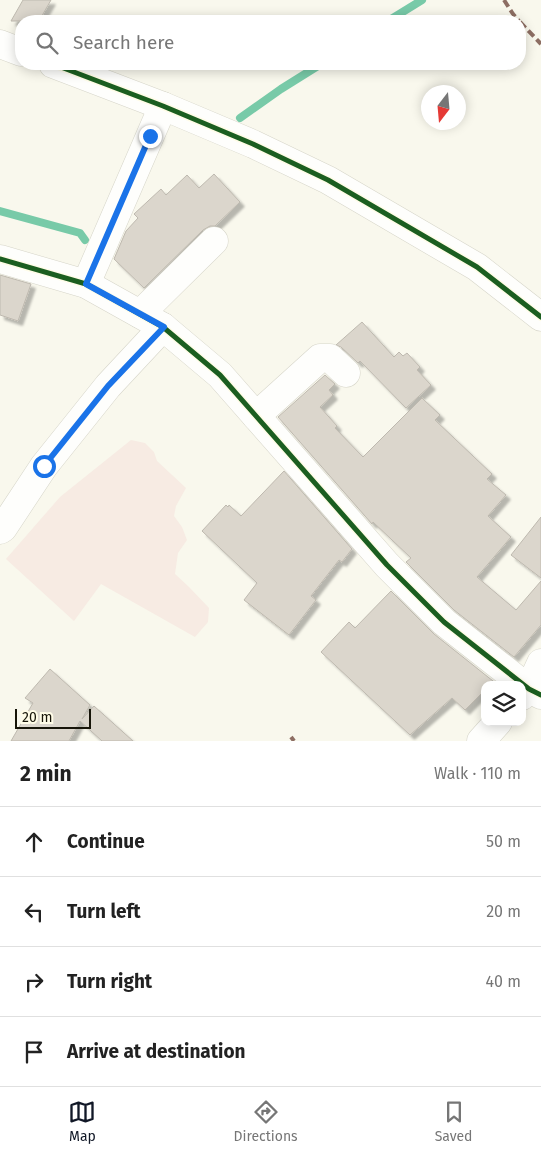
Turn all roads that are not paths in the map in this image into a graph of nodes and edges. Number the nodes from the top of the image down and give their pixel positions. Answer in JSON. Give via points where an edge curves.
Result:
{"nodes":[{"id":1,"x":0,"y":44,"type":"edge"},
{"id":2,"x":15,"y":50,"type":"edge"},
{"id":3,"x":69,"y":70,"type":"edge"},
{"id":4,"x":163,"y":106,"type":"junction"},
{"id":5,"x":214,"y":241,"type":"dead end"},
{"id":6,"x":0,"y":259,"type":"edge"},
{"id":7,"x":86,"y":284,"type":"junction"},
{"id":8,"x":140,"y":314,"type":"junction"},
{"id":9,"x":541,"y":317,"type":"edge"},
{"id":10,"x":164,"y":327,"type":"junction"},
{"id":11,"x":346,"y":373,"type":"dead end"},
{"id":12,"x":256,"y":416,"type":"junction"},
{"id":13,"x":0,"y":530,"type":"edge"},
{"id":14,"x":541,"y":663,"type":"edge"},
{"id":15,"x":531,"y":693,"type":"edge"},
{"id":16,"x":494,"y":726,"type":"edge"},
{"id":17,"x":481,"y":741,"type":"edge"}],
"edges":[{"from":1,"to":2,"type":"street"},
{"from":3,"to":4,"type":"street"},
{"from":4,"to":7,"type":"street"},
{"from":4,"to":9,"type":"street","via":[[328,180],[477,267]]},
{"from":5,"to":8,"type":"street"},
{"from":6,"to":7,"type":"street"},
{"from":7,"to":8,"type":"street"},
{"from":8,"to":10,"type":"street"},
{"from":10,"to":12,"type":"street","via":[[220,375]]},
{"from":10,"to":13,"type":"street","via":[[108,386],[44,466]]},
{"from":11,"to":12,"type":"street","via":[[330,358],[320,358]]},
{"from":12,"to":15,"type":"street","via":[[387,565],[444,622]]},
{"from":14,"to":15,"type":"street"},
{"from":16,"to":17,"type":"street"}]}
